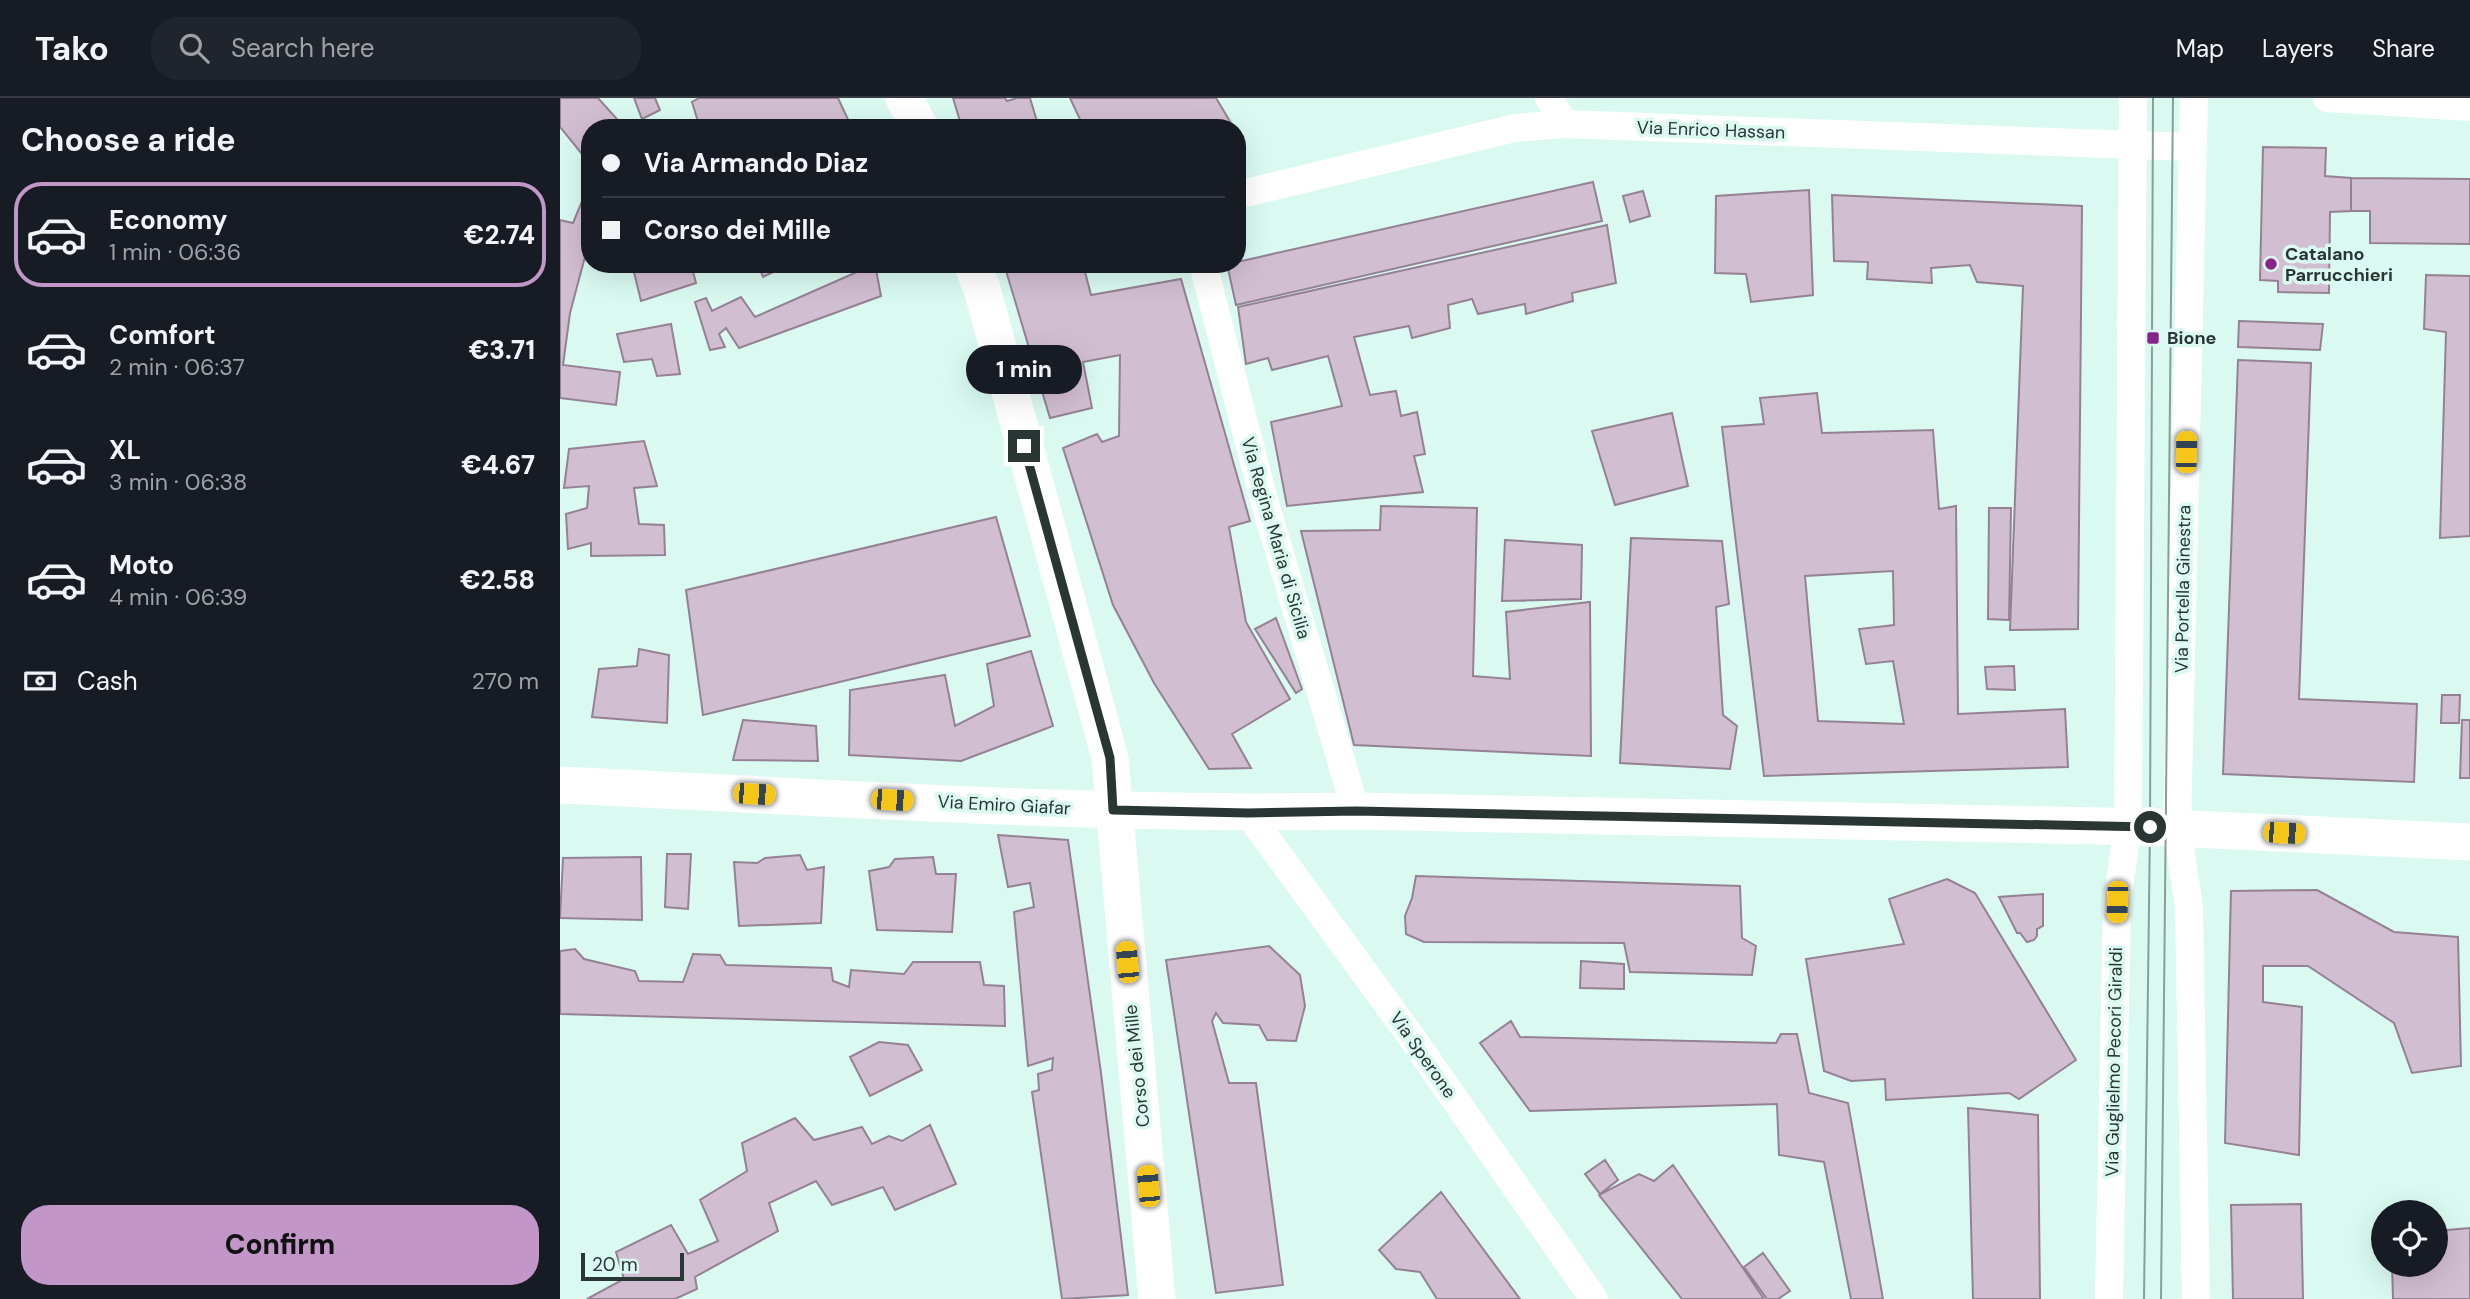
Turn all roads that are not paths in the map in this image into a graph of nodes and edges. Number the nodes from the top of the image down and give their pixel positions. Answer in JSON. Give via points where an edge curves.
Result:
{"nodes":[{"id":1,"x":904,"y":98,"type":"edge"},
{"id":2,"x":1549,"y":98,"type":"edge"},
{"id":3,"x":2133,"y":98,"type":"edge"},
{"id":4,"x":2194,"y":98,"type":"edge"},
{"id":5,"x":2327,"y":98,"type":"edge"},
{"id":6,"x":2470,"y":107,"type":"edge"},
{"id":7,"x":915,"y":119,"type":"edge"},
{"id":8,"x":1564,"y":124,"type":"junction"},
{"id":9,"x":2132,"y":145,"type":"junction"},
{"id":10,"x":2192,"y":147,"type":"junction"},
{"id":11,"x":1246,"y":193,"type":"edge"},
{"id":12,"x":976,"y":273,"type":"edge"},
{"id":13,"x":1205,"y":273,"type":"edge"},
{"id":14,"x":560,"y":785,"type":"edge"},
{"id":15,"x":1113,"y":810,"type":"junction"},
{"id":16,"x":1356,"y":811,"type":"junction"},
{"id":17,"x":1248,"y":813,"type":"junction"},
{"id":18,"x":2127,"y":827,"type":"junction"},
{"id":19,"x":2177,"y":828,"type":"junction"},
{"id":20,"x":2470,"y":842,"type":"edge"},
{"id":21,"x":1157,"y":1299,"type":"edge"},
{"id":22,"x":1594,"y":1299,"type":"edge"},
{"id":23,"x":2109,"y":1299,"type":"edge"},
{"id":24,"x":2196,"y":1299,"type":"edge"}],
"edges":[{"from":1,"to":7,"type":"street"},
{"from":2,"to":8,"type":"street"},
{"from":3,"to":9,"type":"street"},
{"from":4,"to":10,"type":"street","name":"Via Portella Ginestra"},
{"from":5,"to":6,"type":"street"},
{"from":8,"to":9,"type":"street","name":"Via Enrico Hassan"},
{"from":8,"to":11,"type":"street","name":"Via Enrico Hassan","via":[[1515,128]]},
{"from":9,"to":10,"type":"street","name":"Via Enrico Hassan"},
{"from":9,"to":18,"type":"street"},
{"from":10,"to":19,"type":"street","name":"Via Portella Ginestra"},
{"from":12,"to":15,"type":"street","name":"Corso dei Mille","via":[[1110,758]]},
{"from":13,"to":16,"type":"street","name":"Via Regina Maria di Sicilia","via":[[1264,500]]},
{"from":14,"to":15,"type":"street","name":"Via Emiro Giafar"},
{"from":15,"to":17,"type":"street","name":"Via Emiro Giafar"},
{"from":15,"to":21,"type":"street","name":"Corso dei Mille"},
{"from":16,"to":17,"type":"street","name":"Via Emiro Giafar"},
{"from":16,"to":18,"type":"street","name":"Via Emiro Giafar"},
{"from":17,"to":22,"type":"street","name":"Via Sperone"},
{"from":18,"to":19,"type":"street","name":"Via Emiro Giafar"},
{"from":18,"to":23,"type":"street","name":"Via Guglielmo Pecori Giraldi","via":[[2117,902]]},
{"from":19,"to":20,"type":"street","name":"Via Emiro Giafar"},
{"from":19,"to":24,"type":"street","via":[[2189,907]]}]}
